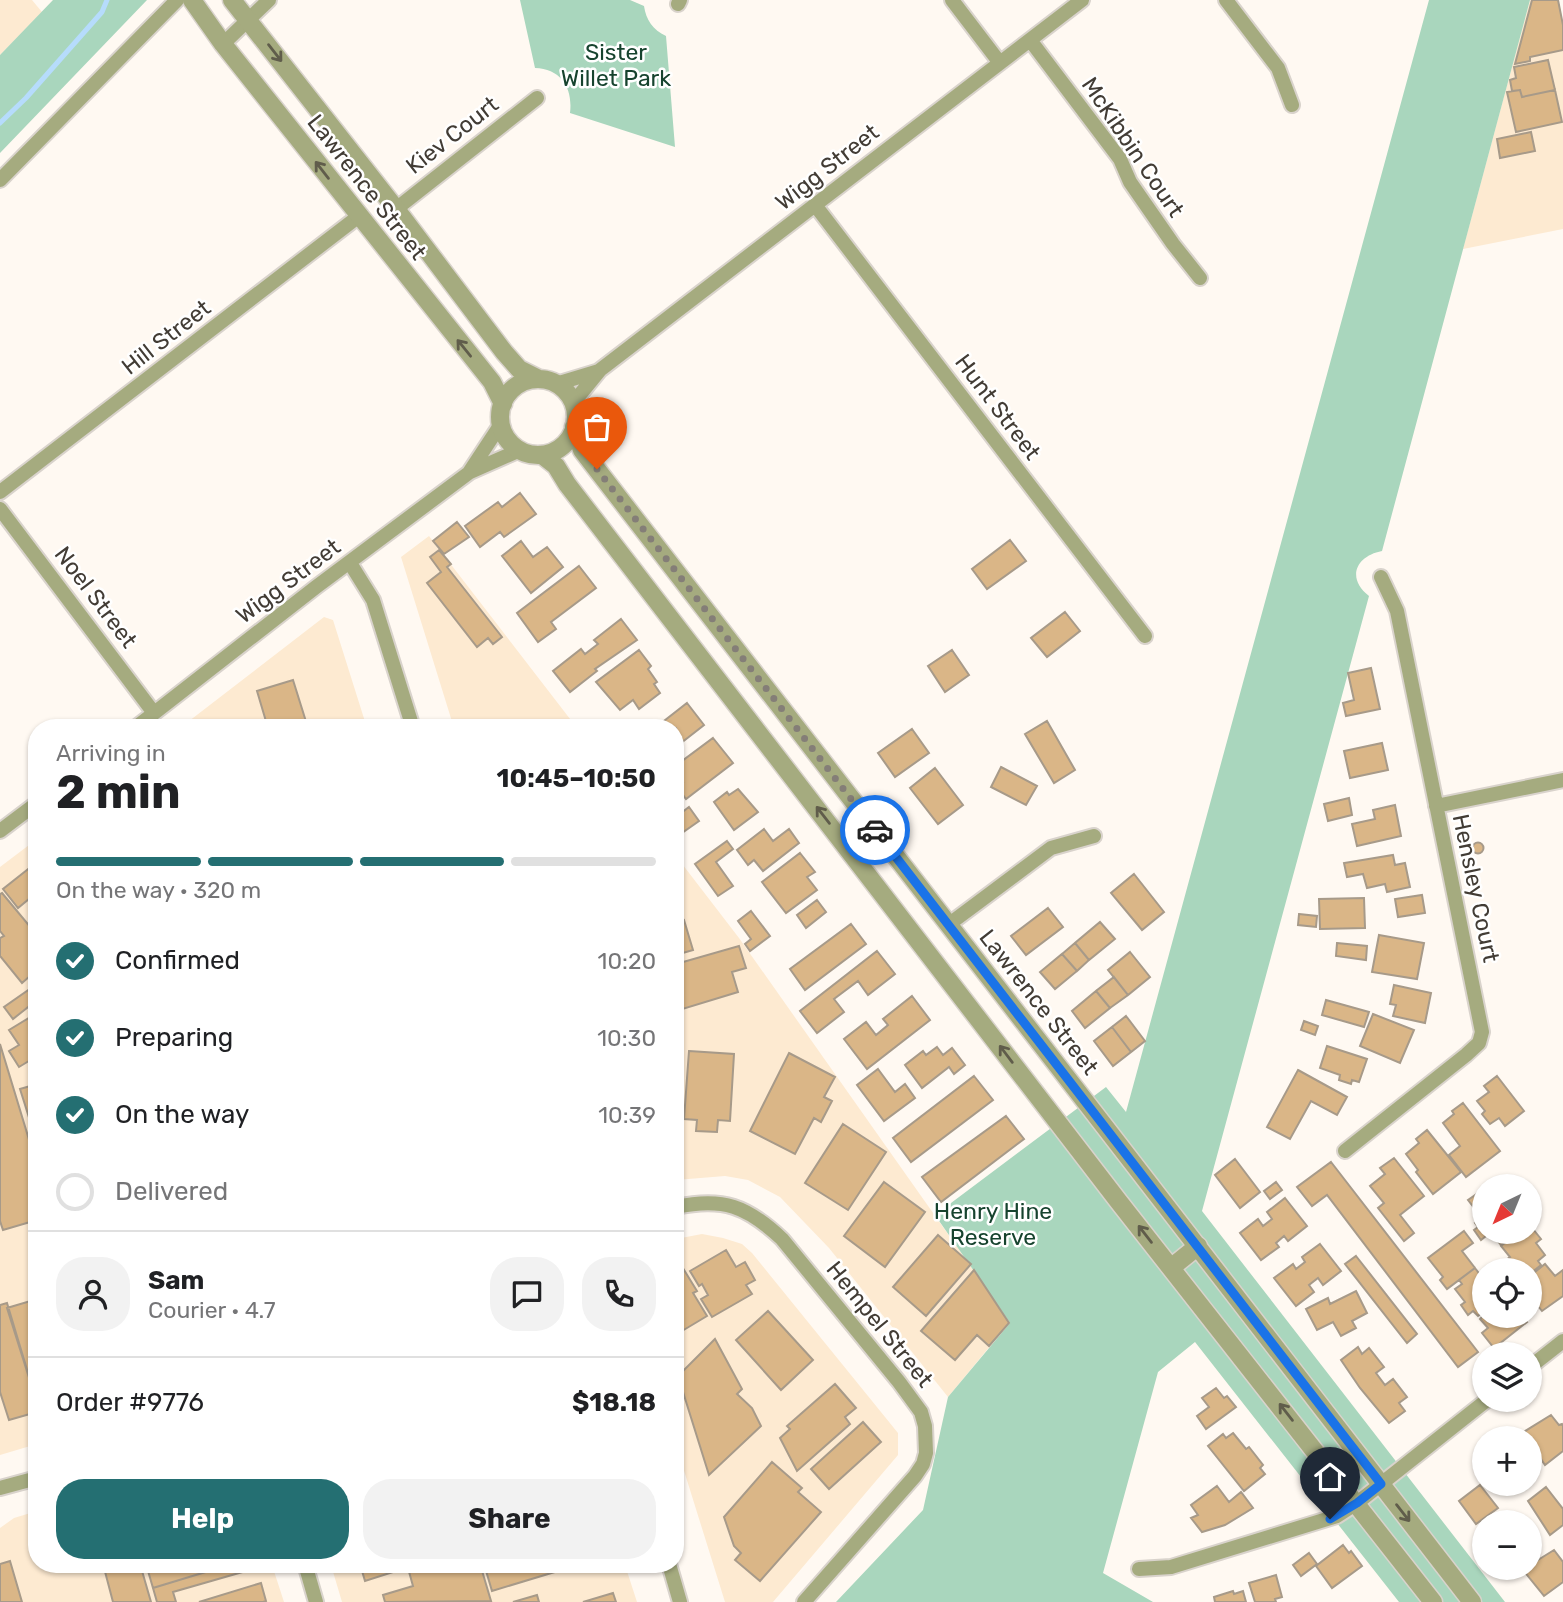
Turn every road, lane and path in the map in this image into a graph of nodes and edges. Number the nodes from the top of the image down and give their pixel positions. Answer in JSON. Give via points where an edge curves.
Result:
{"nodes":[{"id":1,"x":177,"y":0,"type":"edge"},
{"id":2,"x":192,"y":0,"type":"edge"},
{"id":3,"x":232,"y":0,"type":"edge"},
{"id":4,"x":269,"y":0,"type":"edge"},
{"id":5,"x":952,"y":0,"type":"edge"},
{"id":6,"x":1082,"y":0,"type":"edge"},
{"id":7,"x":1227,"y":0,"type":"edge"},
{"id":8,"x":249,"y":19,"type":"junction"},
{"id":9,"x":1030,"y":40,"type":"junction"},
{"id":10,"x":223,"y":44,"type":"junction"},
{"id":11,"x":1000,"y":63,"type":"junction"},
{"id":12,"x":537,"y":98,"type":"dead end"},
{"id":13,"x":1292,"y":105,"type":"dead end"},
{"id":14,"x":0,"y":180,"type":"edge"},
{"id":15,"x":815,"y":205,"type":"junction"},
{"id":16,"x":396,"y":209,"type":"junction"},
{"id":17,"x":359,"y":216,"type":"junction"},
{"id":18,"x":1200,"y":278,"type":"dead end"},
{"id":19,"x":600,"y":370,"type":"junction"},
{"id":20,"x":548,"y":382,"type":"junction"},
{"id":21,"x":573,"y":403,"type":"junction"},
{"id":22,"x":503,"y":404,"type":"junction"},
{"id":23,"x":501,"y":424,"type":"junction"},
{"id":24,"x":574,"y":428,"type":"junction"},
{"id":25,"x":520,"y":450,"type":"junction"},
{"id":26,"x":541,"y":455,"type":"junction"},
{"id":27,"x":470,"y":472,"type":"junction"},
{"id":28,"x":0,"y":492,"type":"edge"},
{"id":29,"x":0,"y":509,"type":"edge"},
{"id":30,"x":350,"y":563,"type":"junction"},
{"id":31,"x":1381,"y":578,"type":"dead end"},
{"id":32,"x":1145,"y":636,"type":"dead end"},
{"id":33,"x":756,"y":676,"type":"junction"},
{"id":34,"x":731,"y":696,"type":"junction"},
{"id":35,"x":154,"y":713,"type":"junction"},
{"id":36,"x":146,"y":719,"type":"edge"},
{"id":37,"x":410,"y":719,"type":"edge"},
{"id":38,"x":1563,"y":780,"type":"edge"},
{"id":39,"x":1436,"y":806,"type":"junction"},
{"id":40,"x":28,"y":810,"type":"edge"},
{"id":41,"x":0,"y":831,"type":"edge"},
{"id":42,"x":1094,"y":836,"type":"dead end"},
{"id":43,"x":948,"y":925,"type":"junction"},
{"id":44,"x":923,"y":944,"type":"junction"},
{"id":45,"x":1345,"y":1151,"type":"dead end"},
{"id":46,"x":684,"y":1206,"type":"edge"},
{"id":47,"x":1198,"y":1246,"type":"junction"},
{"id":48,"x":1172,"y":1267,"type":"junction"},
{"id":49,"x":1563,"y":1341,"type":"edge"},
{"id":50,"x":1542,"y":1358,"type":"edge"},
{"id":51,"x":1472,"y":1412,"type":"edge"},
{"id":52,"x":28,"y":1481,"type":"edge"},
{"id":53,"x":1381,"y":1484,"type":"junction"},
{"id":54,"x":0,"y":1489,"type":"edge"},
{"id":55,"x":1357,"y":1503,"type":"junction"},
{"id":56,"x":1139,"y":1569,"type":"dead end"},
{"id":57,"x":308,"y":1573,"type":"edge"},
{"id":58,"x":672,"y":1573,"type":"edge"},
{"id":59,"x":316,"y":1602,"type":"edge"},
{"id":60,"x":680,"y":1602,"type":"edge"},
{"id":61,"x":804,"y":1602,"type":"edge"},
{"id":62,"x":1433,"y":1602,"type":"edge"},
{"id":63,"x":1472,"y":1602,"type":"edge"}],
"edges":[{"from":1,"to":14,"type":"street"},
{"from":2,"to":10,"type":"street","name":"Lawrence Street"},
{"from":3,"to":8,"type":"street","name":"Lawrence Street"},
{"from":4,"to":8,"type":"street"},
{"from":5,"to":11,"type":"street"},
{"from":6,"to":9,"type":"street","name":"Wigg Street"},
{"from":7,"to":13,"type":"street","via":[[1278,68]]},
{"from":8,"to":10,"type":"street"},
{"from":8,"to":16,"type":"street","name":"Lawrence Street","one_way":true},
{"from":9,"to":11,"type":"street","name":"Wigg Street"},
{"from":9,"to":18,"type":"street","name":"McKibbin Court","via":[[1120,159],[1130,182]]},
{"from":17,"to":10,"type":"street","name":"Lawrence Street","one_way":true},
{"from":11,"to":15,"type":"street","name":"Wigg Street"},
{"from":12,"to":16,"type":"street","name":"Kiev Court"},
{"from":15,"to":19,"type":"street","name":"Wigg Street"},
{"from":15,"to":32,"type":"street","name":"Hunt Street"},
{"from":16,"to":20,"type":"street","name":"Lawrence Street","via":[[504,352],[519,369]]},
{"from":22,"to":17,"type":"street","name":"Lawrence Street","one_way":true,"via":[[492,382]]},
{"from":17,"to":28,"type":"street","name":"Hill Street"},
{"from":19,"to":20,"type":"street","name":"Wigg Street"},
{"from":19,"to":21,"type":"street","name":"Wigg Street"},
{"from":20,"to":21,"type":"street","via":[[566,392]]},
{"from":20,"to":22,"type":"street","via":[[517,386]]},
{"from":21,"to":24,"type":"street"},
{"from":22,"to":23,"type":"street"},
{"from":23,"to":25,"type":"street","via":[[511,444]]},
{"from":23,"to":27,"type":"street","name":"Wigg Street"},
{"from":24,"to":26,"type":"street","via":[[562,446]]},
{"from":24,"to":33,"type":"street","name":"Lawrence Street","via":[[582,450]]},
{"from":25,"to":26,"type":"street"},
{"from":25,"to":27,"type":"street","name":"Wigg Street"},
{"from":26,"to":34,"type":"street","via":[[556,466]]},
{"from":27,"to":30,"type":"street","name":"Wigg Street"},
{"from":29,"to":35,"type":"street","name":"Noel Street"},
{"from":30,"to":35,"type":"street","name":"Wigg Street"},
{"from":30,"to":37,"type":"street","via":[[373,600]]},
{"from":31,"to":39,"type":"street","name":"Hensley Court","via":[[1397,611]]},
{"from":33,"to":34,"type":"street"},
{"from":33,"to":43,"type":"street","name":"Lawrence Street"},
{"from":44,"to":34,"type":"street","one_way":true},
{"from":35,"to":36,"type":"street","name":"Wigg Street"},
{"from":38,"to":39,"type":"street"},
{"from":39,"to":45,"type":"street","name":"Hensley Court","via":[[1481,1038]]},
{"from":40,"to":41,"type":"street"},
{"from":42,"to":43,"type":"street","via":[[1051,848]]},
{"from":43,"to":44,"type":"street"},
{"from":43,"to":47,"type":"street","name":"Lawrence Street"},
{"from":48,"to":44,"type":"street","one_way":true},
{"from":46,"to":61,"type":"street","name":"Hempel Street","via":[[708,1201],[734,1206],[766,1224],[920,1412],[926,1440],[923,1464]]},
{"from":47,"to":48,"type":"street"},
{"from":47,"to":53,"type":"street","name":"Lawrence Street"},
{"from":55,"to":48,"type":"street","one_way":true},
{"from":49,"to":50,"type":"street"},
{"from":51,"to":53,"type":"street"},
{"from":52,"to":54,"type":"street"},
{"from":53,"to":55,"type":"street"},
{"from":53,"to":63,"type":"street","name":"Lawrence Street","one_way":true},
{"from":55,"to":56,"type":"street","via":[[1337,1516],[1227,1552],[1171,1567]]},
{"from":55,"to":62,"type":"street"},
{"from":57,"to":59,"type":"street"},
{"from":58,"to":60,"type":"street"}]}
